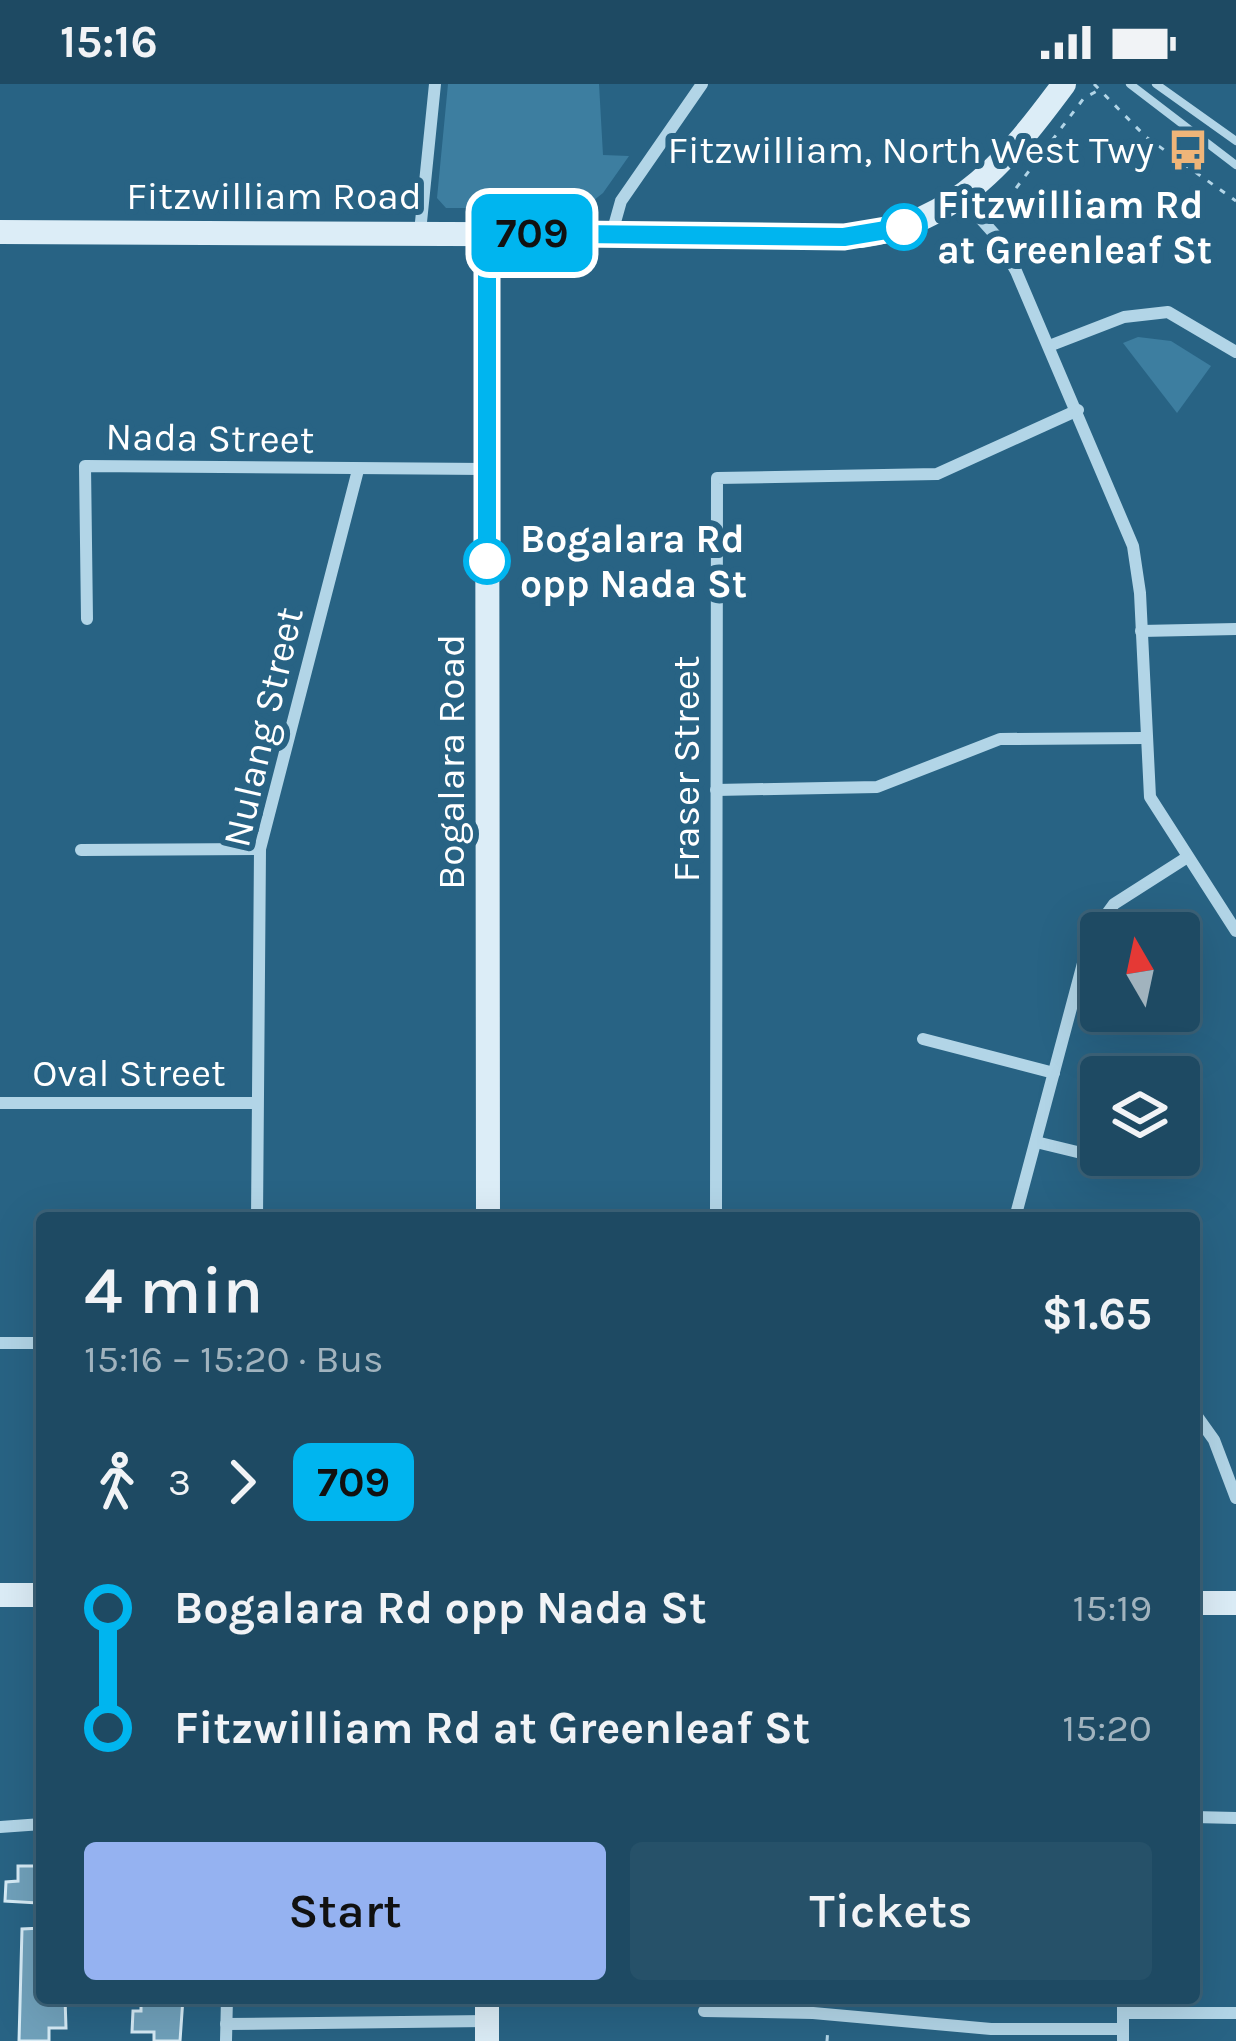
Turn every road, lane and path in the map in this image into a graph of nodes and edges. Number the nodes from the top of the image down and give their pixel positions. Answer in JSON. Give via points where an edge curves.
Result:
{"nodes":[{"id":1,"x":435,"y":84,"type":"edge"},
{"id":2,"x":702,"y":84,"type":"edge"},
{"id":3,"x":1064,"y":84,"type":"edge"},
{"id":4,"x":1094,"y":84,"type":"edge"},
{"id":5,"x":1130,"y":84,"type":"edge"},
{"id":6,"x":1156,"y":84,"type":"edge"},
{"id":7,"x":1099,"y":90,"type":"junction"},
{"id":8,"x":1236,"y":141,"type":"edge"},
{"id":9,"x":1236,"y":165,"type":"edge"},
{"id":10,"x":963,"y":199,"type":"junction"},
{"id":11,"x":1236,"y":201,"type":"edge"},
{"id":12,"x":986,"y":224,"type":"junction"},
{"id":13,"x":0,"y":232,"type":"edge"},
{"id":14,"x":420,"y":232,"type":"junction"},
{"id":15,"x":487,"y":233,"type":"junction"},
{"id":16,"x":612,"y":233,"type":"junction"},
{"id":17,"x":1049,"y":346,"type":"junction"},
{"id":18,"x":1236,"y":352,"type":"edge"},
{"id":19,"x":1078,"y":410,"type":"junction"},
{"id":20,"x":358,"y":470,"type":"junction"},
{"id":21,"x":486,"y":470,"type":"junction"},
{"id":22,"x":87,"y":619,"type":"dead end"},
{"id":23,"x":1236,"y":629,"type":"edge"},
{"id":24,"x":1141,"y":631,"type":"junction"},
{"id":25,"x":1144,"y":738,"type":"junction"},
{"id":26,"x":716,"y":790,"type":"junction"},
{"id":27,"x":260,"y":849,"type":"junction"},
{"id":28,"x":81,"y":850,"type":"dead end"},
{"id":29,"x":1186,"y":858,"type":"junction"},
{"id":30,"x":1236,"y":931,"type":"edge"},
{"id":31,"x":923,"y":1039,"type":"dead end"},
{"id":32,"x":1054,"y":1073,"type":"junction"},
{"id":33,"x":0,"y":1103,"type":"edge"},
{"id":34,"x":257,"y":1103,"type":"junction"},
{"id":35,"x":1036,"y":1142,"type":"junction"},
{"id":36,"x":1080,"y":1153,"type":"edge"},
{"id":37,"x":257,"y":1212,"type":"edge"},
{"id":38,"x":488,"y":1212,"type":"edge"},
{"id":39,"x":716,"y":1212,"type":"edge"},
{"id":40,"x":1017,"y":1212,"type":"edge"},
{"id":41,"x":0,"y":1343,"type":"edge"},
{"id":42,"x":36,"y":1343,"type":"edge"},
{"id":43,"x":1200,"y":1420,"type":"edge"},
{"id":44,"x":1236,"y":1498,"type":"edge"},
{"id":45,"x":0,"y":1595,"type":"edge"},
{"id":46,"x":36,"y":1595,"type":"edge"},
{"id":47,"x":1200,"y":1603,"type":"edge"},
{"id":48,"x":1236,"y":1603,"type":"edge"},
{"id":49,"x":1200,"y":1817,"type":"edge"},
{"id":50,"x":1236,"y":1818,"type":"edge"},
{"id":51,"x":36,"y":1824,"type":"edge"},
{"id":52,"x":0,"y":1826,"type":"edge"},
{"id":53,"x":227,"y":2004,"type":"edge"},
{"id":54,"x":1123,"y":2006,"type":"edge"},
{"id":55,"x":704,"y":2011,"type":"dead end"},
{"id":56,"x":1236,"y":2013,"type":"edge"},
{"id":57,"x":487,"y":2020,"type":"edge"},
{"id":58,"x":226,"y":2024,"type":"junction"},
{"id":59,"x":1123,"y":2035,"type":"edge"},
{"id":60,"x":226,"y":2041,"type":"edge"}],
"edges":[{"from":1,"to":14,"type":"street"},
{"from":2,"to":16,"type":"street","via":[[621,201]]},
{"from":3,"to":10,"type":"main road","name":"Fitzwilliam Road"},
{"from":4,"to":7,"type":"path"},
{"from":5,"to":9,"type":"lane"},
{"from":6,"to":8,"type":"lane"},
{"from":7,"to":11,"type":"path","via":[[1146,137]]},
{"from":7,"to":12,"type":"path","via":[[1084,98]]},
{"from":10,"to":12,"type":"street"},
{"from":10,"to":16,"type":"main road","name":"Fitzwilliam Road","via":[[862,236]]},
{"from":12,"to":17,"type":"street"},
{"from":13,"to":14,"type":"main road","name":"Fitzwilliam Road"},
{"from":14,"to":15,"type":"main road","name":"Fitzwilliam Road"},
{"from":15,"to":16,"type":"main road","name":"Fitzwilliam Road"},
{"from":15,"to":21,"type":"main road","name":"Bogalara Road"},
{"from":17,"to":18,"type":"street","via":[[1124,317],[1168,312]]},
{"from":17,"to":19,"type":"street"},
{"from":19,"to":24,"type":"street","via":[[1132,546]]},
{"from":19,"to":26,"type":"street","name":"Fraser Street","via":[[938,474],[717,478]]},
{"from":20,"to":21,"type":"street","name":"Nada Street"},
{"from":20,"to":22,"type":"street","name":"Nada Street","via":[[85,466]]},
{"from":20,"to":27,"type":"street","name":"Nulang Street"},
{"from":21,"to":38,"type":"main road","name":"Bogalara Road"},
{"from":23,"to":24,"type":"street"},
{"from":24,"to":25,"type":"street"},
{"from":25,"to":26,"type":"street","via":[[1000,739],[877,788]]},
{"from":25,"to":29,"type":"street","via":[[1150,797]]},
{"from":26,"to":39,"type":"street","name":"Fraser Street"},
{"from":27,"to":28,"type":"street"},
{"from":27,"to":34,"type":"street","name":"Nulang Street"},
{"from":29,"to":30,"type":"street"},
{"from":29,"to":32,"type":"street","via":[[1101,918]]},
{"from":31,"to":32,"type":"street"},
{"from":32,"to":35,"type":"street"},
{"from":33,"to":34,"type":"street","name":"Oval Street"},
{"from":34,"to":37,"type":"street","name":"Nulang Street"},
{"from":35,"to":36,"type":"street"},
{"from":35,"to":40,"type":"street"},
{"from":41,"to":42,"type":"street"},
{"from":43,"to":44,"type":"street"},
{"from":45,"to":46,"type":"main road"},
{"from":47,"to":48,"type":"main road"},
{"from":49,"to":50,"type":"street"},
{"from":51,"to":52,"type":"street"},
{"from":53,"to":58,"type":"street"},
{"from":54,"to":56,"type":"street"},
{"from":54,"to":59,"type":"street"},
{"from":55,"to":59,"type":"street"},
{"from":57,"to":58,"type":"street"},
{"from":58,"to":60,"type":"street"}]}
